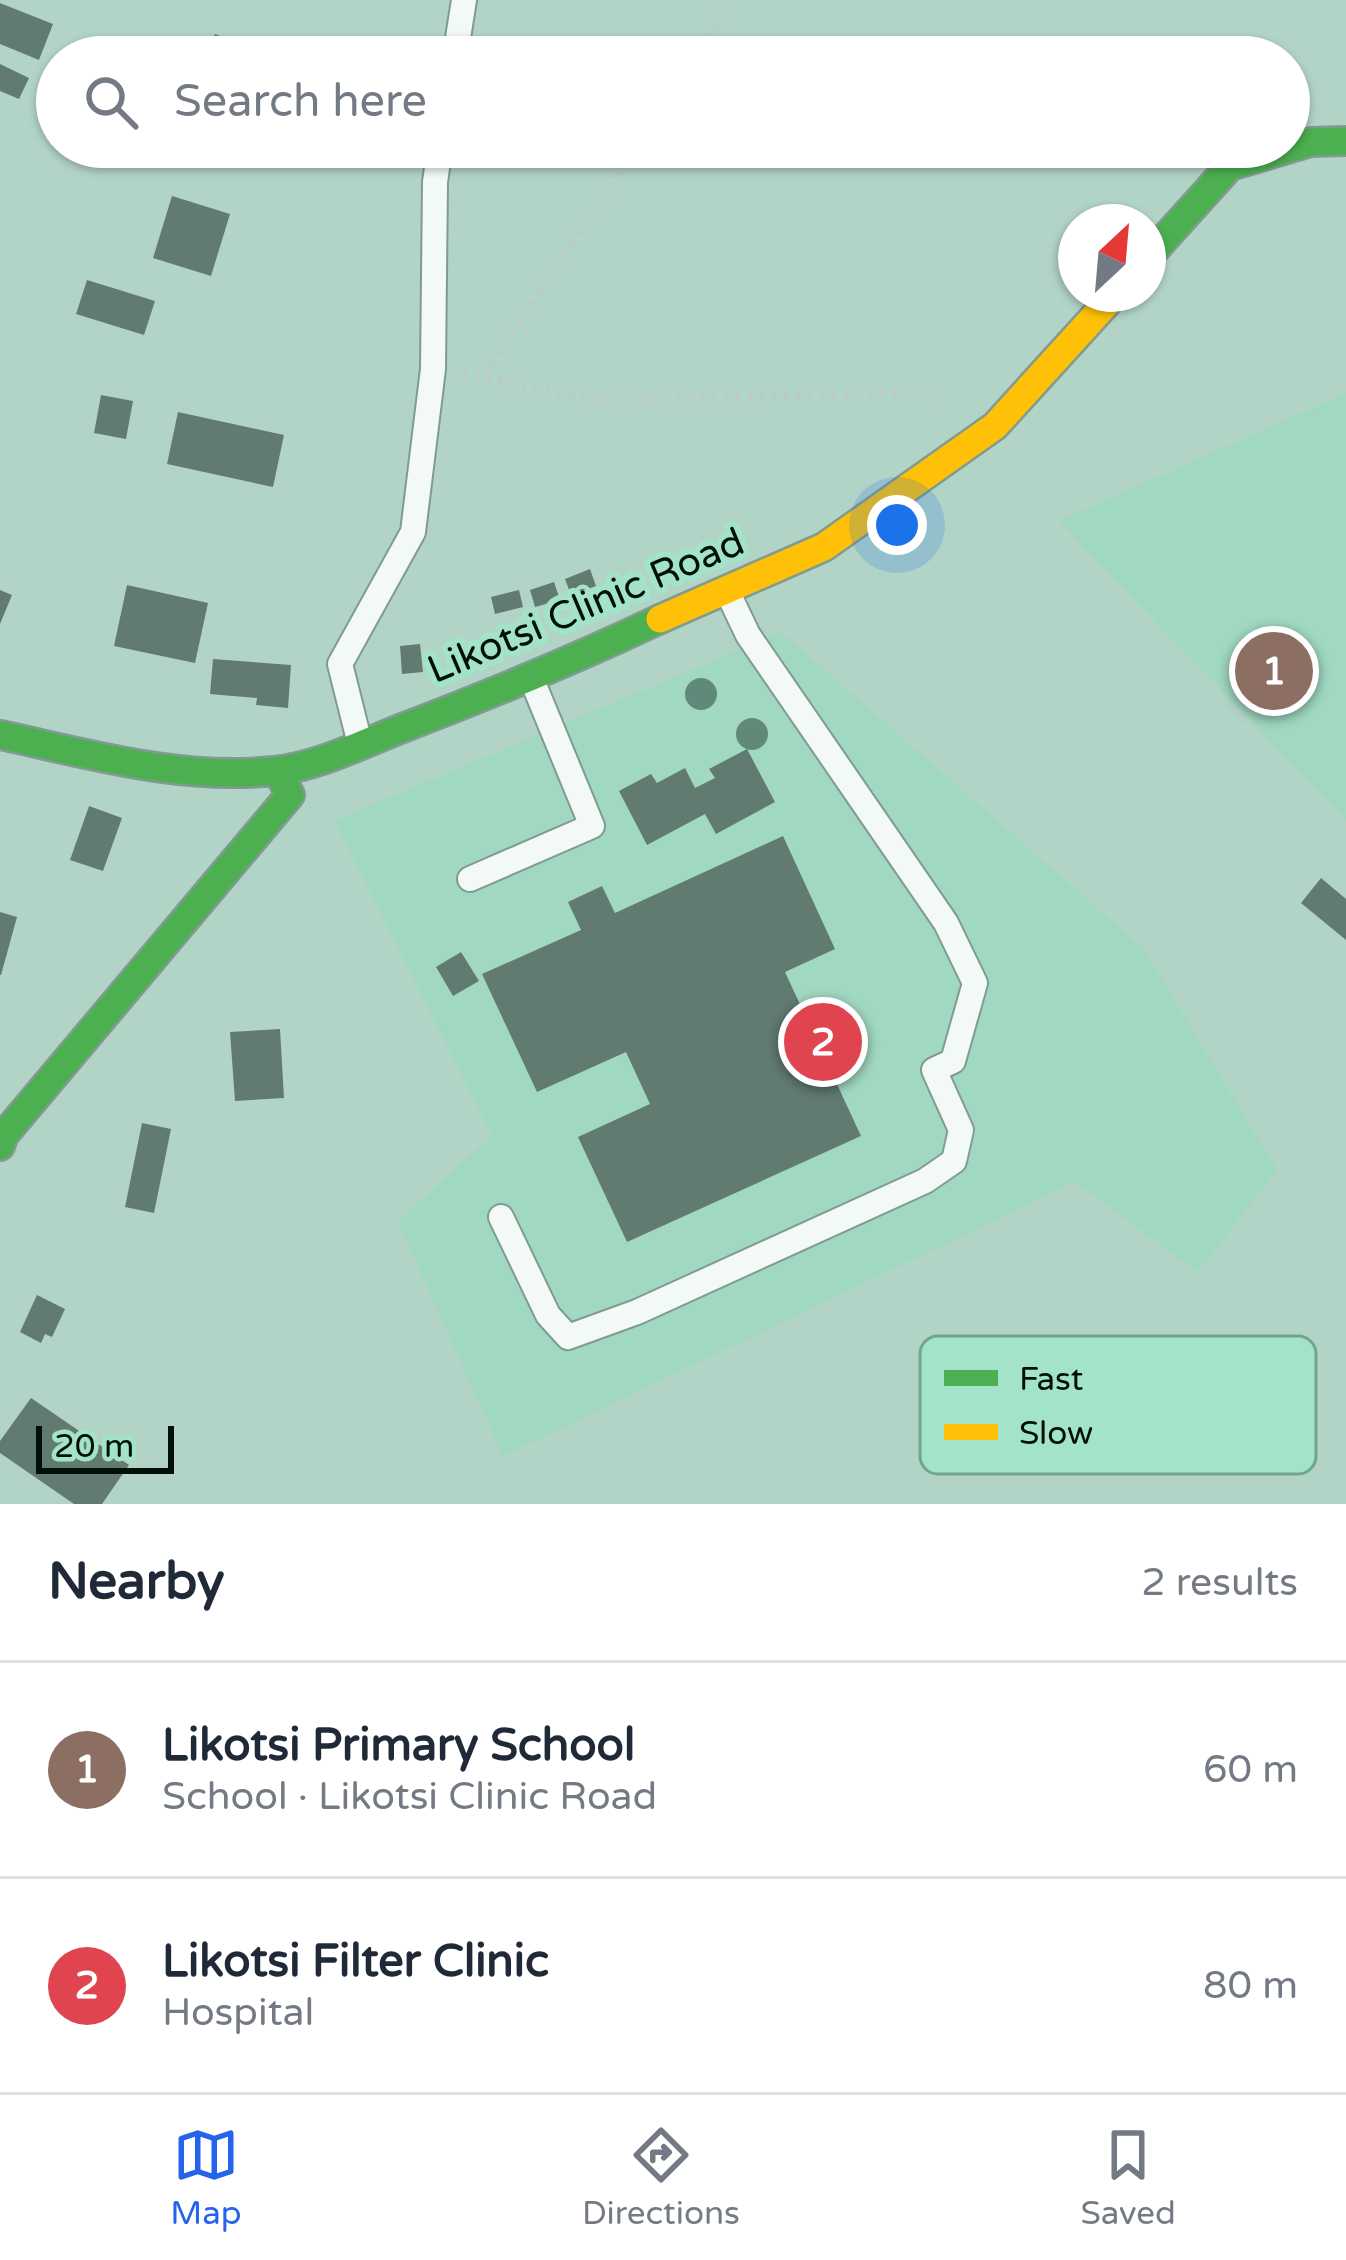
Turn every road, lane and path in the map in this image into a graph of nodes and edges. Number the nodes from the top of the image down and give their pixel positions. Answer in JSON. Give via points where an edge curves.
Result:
{"nodes":[{"id":1,"x":464,"y":0,"type":"edge"},
{"id":2,"x":733,"y":0,"type":"edge"},
{"id":3,"x":458,"y":36,"type":"edge"},
{"id":4,"x":709,"y":36,"type":"edge"},
{"id":5,"x":1346,"y":141,"type":"edge"},
{"id":6,"x":1310,"y":142,"type":"edge"},
{"id":7,"x":437,"y":168,"type":"edge"},
{"id":8,"x":622,"y":168,"type":"edge"},
{"id":9,"x":1228,"y":168,"type":"edge"},
{"id":10,"x":1166,"y":237,"type":"edge"},
{"id":11,"x":1098,"y":312,"type":"edge"},
{"id":12,"x":433,"y":369,"type":"junction"},
{"id":13,"x":485,"y":374,"type":"junction"},
{"id":14,"x":995,"y":426,"type":"junction"},
{"id":15,"x":725,"y":587,"type":"junction"},
{"id":16,"x":531,"y":677,"type":"junction"},
{"id":17,"x":0,"y":735,"type":"edge"},
{"id":18,"x":360,"y":745,"type":"junction"},
{"id":19,"x":278,"y":770,"type":"junction"},
{"id":20,"x":470,"y":879,"type":"dead end"},
{"id":21,"x":0,"y":1146,"type":"edge"},
{"id":22,"x":501,"y":1217,"type":"dead end"}],
"edges":[{"from":1,"to":3,"type":"lane"},
{"from":2,"to":4,"type":"path"},
{"from":5,"to":6,"type":"street"},
{"from":7,"to":12,"type":"lane"},
{"from":8,"to":13,"type":"path"},
{"from":9,"to":10,"type":"street"},
{"from":11,"to":14,"type":"street","name":"Likotsi Clinic Road"},
{"from":12,"to":13,"type":"path"},
{"from":12,"to":18,"type":"lane","via":[[413,532],[340,664]]},
{"from":13,"to":14,"type":"path","via":[[592,401],[930,392]]},
{"from":14,"to":15,"type":"street","name":"Likotsi Clinic Road","via":[[824,547]]},
{"from":15,"to":16,"type":"street","name":"Likotsi Clinic Road"},
{"from":15,"to":22,"type":"lane","via":[[748,635],[946,923],[975,982],[953,1061],[934,1070],[961,1130],[954,1161],[925,1181],[568,1337],[548,1315]]},
{"from":16,"to":18,"type":"street","name":"Likotsi Clinic Road"},
{"from":16,"to":20,"type":"lane","via":[[592,826]]},
{"from":17,"to":19,"type":"street","name":"Likotsi Clinic Road","via":[[143,766]]},
{"from":18,"to":19,"type":"street","name":"Likotsi Clinic Road"},
{"from":19,"to":21,"type":"street","via":[[290,795]]}]}
